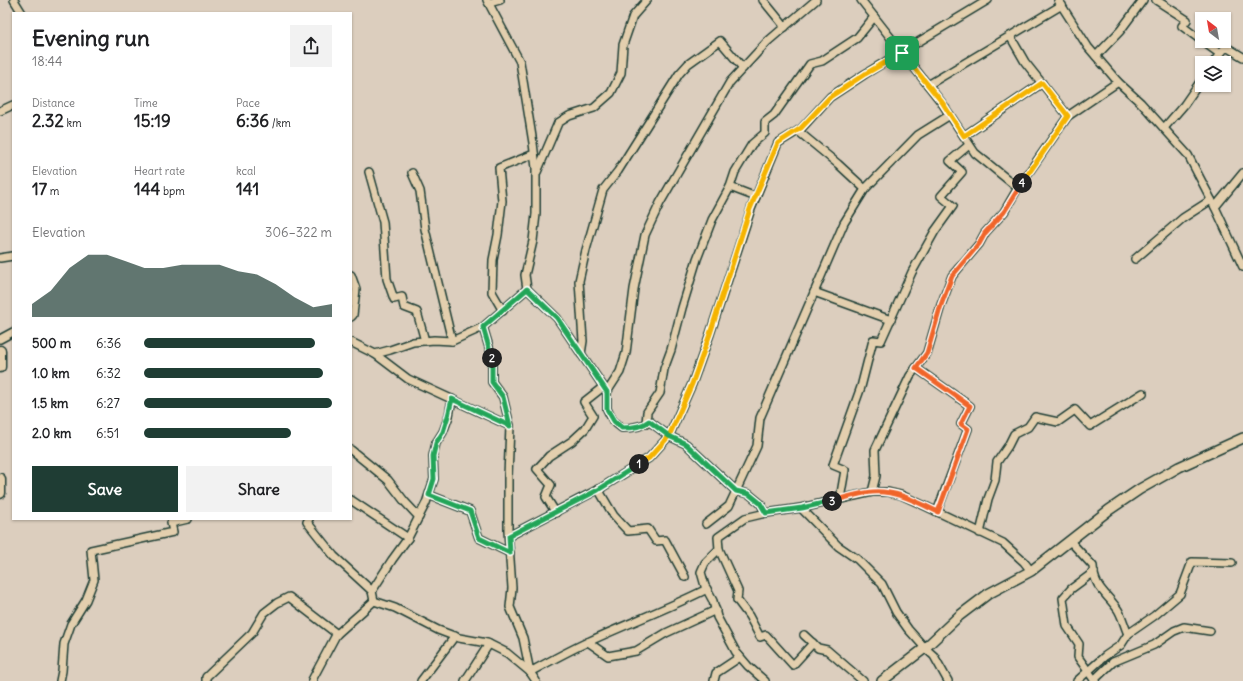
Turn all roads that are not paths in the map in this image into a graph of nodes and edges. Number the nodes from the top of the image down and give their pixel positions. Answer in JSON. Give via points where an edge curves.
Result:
{"nodes":[{"id":1,"x":14,"y":0,"type":"edge"},
{"id":2,"x":500,"y":0,"type":"edge"},
{"id":3,"x":647,"y":0,"type":"edge"},
{"id":4,"x":763,"y":0,"type":"edge"},
{"id":5,"x":816,"y":0,"type":"edge"},
{"id":6,"x":861,"y":0,"type":"edge"},
{"id":7,"x":988,"y":0,"type":"edge"},
{"id":8,"x":1143,"y":0,"type":"edge"},
{"id":9,"x":1156,"y":0,"type":"edge"},
{"id":10,"x":488,"y":1,"type":"edge"},
{"id":11,"x":1060,"y":2,"type":"edge"},
{"id":12,"x":21,"y":12,"type":"edge"},
{"id":13,"x":874,"y":17,"type":"junction"},
{"id":14,"x":785,"y":27,"type":"junction"},
{"id":15,"x":1010,"y":36,"type":"junction"},
{"id":16,"x":1195,"y":36,"type":"edge"},
{"id":17,"x":1212,"y":48,"type":"edge"},
{"id":18,"x":902,"y":53,"type":"junction"},
{"id":19,"x":1220,"y":54,"type":"joint"},
{"id":20,"x":1096,"y":56,"type":"junction"},
{"id":21,"x":1243,"y":57,"type":"edge"},
{"id":22,"x":743,"y":68,"type":"junction"},
{"id":23,"x":1118,"y":82,"type":"junction"},
{"id":24,"x":1042,"y":83,"type":"junction"},
{"id":25,"x":928,"y":85,"type":"junction"},
{"id":26,"x":1195,"y":89,"type":"edge"},
{"id":27,"x":12,"y":105,"type":"edge"},
{"id":28,"x":0,"y":111,"type":"edge"},
{"id":29,"x":950,"y":115,"type":"junction"},
{"id":30,"x":1068,"y":116,"type":"junction"},
{"id":31,"x":1164,"y":128,"type":"junction"},
{"id":32,"x":798,"y":131,"type":"junction"},
{"id":33,"x":964,"y":136,"type":"junction"},
{"id":34,"x":969,"y":145,"type":"junction"},
{"id":35,"x":534,"y":154,"type":"junction"},
{"id":36,"x":369,"y":172,"type":"dead end"},
{"id":37,"x":412,"y":173,"type":"dead end"},
{"id":38,"x":1243,"y":173,"type":"edge"},
{"id":39,"x":536,"y":174,"type":"junction"},
{"id":40,"x":730,"y":188,"type":"junction"},
{"id":41,"x":1018,"y":188,"type":"junction"},
{"id":42,"x":865,"y":189,"type":"junction"},
{"id":43,"x":756,"y":197,"type":"junction"},
{"id":44,"x":1213,"y":204,"type":"junction"},
{"id":45,"x":12,"y":256,"type":"edge"},
{"id":46,"x":0,"y":258,"type":"edge"},
{"id":47,"x":1135,"y":259,"type":"dead end"},
{"id":48,"x":1243,"y":267,"type":"edge"},
{"id":49,"x":352,"y":278,"type":"edge"},
{"id":50,"x":527,"y":289,"type":"junction"},
{"id":51,"x":814,"y":292,"type":"junction"},
{"id":52,"x":503,"y":310,"type":"junction"},
{"id":53,"x":352,"y":314,"type":"edge"},
{"id":54,"x":891,"y":320,"type":"junction"},
{"id":55,"x":483,"y":327,"type":"junction"},
{"id":56,"x":12,"y":332,"type":"edge"},
{"id":57,"x":0,"y":338,"type":"edge"},
{"id":58,"x":425,"y":341,"type":"junction"},
{"id":59,"x":452,"y":341,"type":"junction"},
{"id":60,"x":352,"y":342,"type":"edge"},
{"id":61,"x":0,"y":351,"type":"edge"},
{"id":62,"x":375,"y":354,"type":"junction"},
{"id":63,"x":581,"y":354,"type":"junction"},
{"id":64,"x":0,"y":367,"type":"edge"},
{"id":65,"x":916,"y":368,"type":"junction"},
{"id":66,"x":605,"y":390,"type":"junction"},
{"id":67,"x":1143,"y":393,"type":"dead end"},
{"id":68,"x":452,"y":399,"type":"junction"},
{"id":69,"x":646,"y":424,"type":"junction"},
{"id":70,"x":510,"y":426,"type":"junction"},
{"id":71,"x":669,"y":436,"type":"junction"},
{"id":72,"x":1243,"y":438,"type":"edge"},
{"id":73,"x":352,"y":451,"type":"edge"},
{"id":74,"x":598,"y":490,"type":"junction"},
{"id":75,"x":736,"y":491,"type":"junction"},
{"id":76,"x":872,"y":492,"type":"junction"},
{"id":77,"x":429,"y":495,"type":"junction"},
{"id":78,"x":840,"y":499,"type":"junction"},
{"id":79,"x":352,"y":501,"type":"edge"},
{"id":80,"x":802,"y":508,"type":"junction"},
{"id":81,"x":556,"y":512,"type":"junction"},
{"id":82,"x":938,"y":512,"type":"junction"},
{"id":83,"x":766,"y":513,"type":"junction"},
{"id":84,"x":419,"y":516,"type":"junction"},
{"id":85,"x":184,"y":520,"type":"edge"},
{"id":86,"x":308,"y":520,"type":"edge"},
{"id":87,"x":706,"y":524,"type":"dead end"},
{"id":88,"x":980,"y":533,"type":"junction"},
{"id":89,"x":509,"y":536,"type":"junction"},
{"id":90,"x":408,"y":538,"type":"junction"},
{"id":91,"x":1070,"y":541,"type":"junction"},
{"id":92,"x":719,"y":549,"type":"junction"},
{"id":93,"x":510,"y":553,"type":"junction"},
{"id":94,"x":1232,"y":563,"type":"dead end"},
{"id":95,"x":1031,"y":571,"type":"junction"},
{"id":96,"x":1094,"y":572,"type":"junction"},
{"id":97,"x":684,"y":577,"type":"dead end"},
{"id":98,"x":707,"y":589,"type":"junction"},
{"id":99,"x":372,"y":591,"type":"junction"},
{"id":100,"x":374,"y":601,"type":"junction"},
{"id":101,"x":716,"y":610,"type":"junction"},
{"id":102,"x":1210,"y":631,"type":"dead end"},
{"id":103,"x":337,"y":634,"type":"junction"},
{"id":104,"x":1128,"y":634,"type":"junction"},
{"id":105,"x":804,"y":635,"type":"dead end"},
{"id":106,"x":454,"y":636,"type":"junction"},
{"id":107,"x":588,"y":642,"type":"junction"},
{"id":108,"x":813,"y":643,"type":"junction"},
{"id":109,"x":489,"y":644,"type":"junction"},
{"id":110,"x":925,"y":648,"type":"junction"},
{"id":111,"x":740,"y":656,"type":"junction"},
{"id":112,"x":530,"y":672,"type":"junction"},
{"id":113,"x":1089,"y":672,"type":"junction"},
{"id":114,"x":1095,"y":680,"type":"edge"},
{"id":115,"x":60,"y":681,"type":"edge"},
{"id":116,"x":206,"y":681,"type":"edge"},
{"id":117,"x":313,"y":681,"type":"edge"},
{"id":118,"x":421,"y":681,"type":"edge"},
{"id":119,"x":465,"y":681,"type":"edge"},
{"id":120,"x":536,"y":681,"type":"edge"},
{"id":121,"x":714,"y":681,"type":"edge"},
{"id":122,"x":765,"y":681,"type":"edge"},
{"id":123,"x":863,"y":681,"type":"edge"},
{"id":124,"x":882,"y":681,"type":"edge"},
{"id":125,"x":948,"y":681,"type":"edge"},
{"id":126,"x":1076,"y":681,"type":"edge"}],
"edges":[{"from":1,"to":12,"type":"street"},
{"from":2,"to":10,"type":"street"},
{"from":3,"to":39,"type":"street","via":[[632,16],[623,45],[621,73],[611,93],[594,108],[569,116],[558,123]]},
{"from":4,"to":14,"type":"street"},
{"from":5,"to":14,"type":"street"},
{"from":6,"to":13,"type":"street"},
{"from":7,"to":18,"type":"street"},
{"from":8,"to":20,"type":"street","via":[[1120,31]]},
{"from":9,"to":16,"type":"street","via":[[1187,20],[1182,26]]},
{"from":10,"to":35,"type":"street","via":[[520,62]]},
{"from":11,"to":15,"type":"street"},
{"from":11,"to":20,"type":"street"},
{"from":13,"to":18,"type":"street"},
{"from":13,"to":40,"type":"street","via":[[857,38],[822,61],[810,64],[774,115],[766,122],[765,133],[752,144],[735,172]]},
{"from":14,"to":22,"type":"street"},
{"from":15,"to":24,"type":"street","via":[[1025,62]]},
{"from":15,"to":25,"type":"street"},
{"from":17,"to":19,"type":"street"},
{"from":18,"to":25,"type":"street"},
{"from":18,"to":32,"type":"street","via":[[830,97]]},
{"from":19,"to":21,"type":"street","via":[[1228,48]]},
{"from":20,"to":23,"type":"street"},
{"from":22,"to":63,"type":"street","via":[[720,41],[688,64],[603,190],[579,282],[583,341]]},
{"from":22,"to":66,"type":"street","via":[[730,82],[660,203],[645,235],[634,289],[626,353],[620,372]]},
{"from":23,"to":30,"type":"street"},
{"from":23,"to":31,"type":"street"},
{"from":24,"to":30,"type":"street"},
{"from":24,"to":33,"type":"street"},
{"from":25,"to":29,"type":"street"},
{"from":26,"to":31,"type":"street"},
{"from":27,"to":28,"type":"street"},
{"from":29,"to":33,"type":"street"},
{"from":29,"to":42,"type":"street","via":[[918,135]]},
{"from":30,"to":41,"type":"street"},
{"from":31,"to":44,"type":"street","via":[[1188,155]]},
{"from":32,"to":42,"type":"street"},
{"from":32,"to":43,"type":"street","via":[[778,143]]},
{"from":33,"to":34,"type":"street"},
{"from":34,"to":41,"type":"street","via":[[975,153]]},
{"from":34,"to":54,"type":"street","via":[[950,160],[962,172],[941,196],[953,206],[934,231]]},
{"from":35,"to":39,"type":"street"},
{"from":35,"to":52,"type":"street","via":[[499,168],[502,201],[493,260],[492,292]]},
{"from":36,"to":58,"type":"street","via":[[382,222],[387,279],[394,299],[402,297],[404,307],[416,312]]},
{"from":37,"to":59,"type":"street","via":[[420,191],[425,229]]},
{"from":38,"to":44,"type":"street"},
{"from":39,"to":50,"type":"street","via":[[536,214],[525,275]]},
{"from":40,"to":43,"type":"street"},
{"from":40,"to":69,"type":"street","via":[[712,220],[697,259],[664,369],[660,393],[647,412]]},
{"from":41,"to":65,"type":"street","via":[[1004,212],[952,276],[927,353]]},
{"from":42,"to":51,"type":"street","via":[[844,223]]},
{"from":43,"to":71,"type":"street","via":[[692,384]]},
{"from":44,"to":47,"type":"street","via":[[1184,218]]},
{"from":44,"to":48,"type":"street"},
{"from":45,"to":46,"type":"street"},
{"from":49,"to":53,"type":"street","via":[[356,289]]},
{"from":50,"to":52,"type":"street"},
{"from":50,"to":63,"type":"street","via":[[557,318]]},
{"from":51,"to":54,"type":"street"},
{"from":51,"to":75,"type":"street","via":[[760,418],[757,446]]},
{"from":52,"to":55,"type":"street"},
{"from":54,"to":78,"type":"street","via":[[881,341],[873,340],[861,387],[833,465],[845,470]]},
{"from":55,"to":59,"type":"street"},
{"from":55,"to":70,"type":"street","via":[[492,357],[492,382],[503,397]]},
{"from":56,"to":57,"type":"street"},
{"from":58,"to":59,"type":"street"},
{"from":58,"to":62,"type":"street","via":[[412,342]]},
{"from":60,"to":62,"type":"street"},
{"from":61,"to":64,"type":"main road"},
{"from":62,"to":68,"type":"street","via":[[408,379]]},
{"from":63,"to":66,"type":"street"},
{"from":65,"to":76,"type":"street","via":[[875,450],[876,476]]},
{"from":65,"to":82,"type":"street","via":[[970,406],[961,424],[968,429]]},
{"from":66,"to":69,"type":"street","via":[[607,409],[622,428]]},
{"from":66,"to":81,"type":"street","via":[[584,402],[593,416],[585,429],[549,456],[538,469],[551,485],[546,497]]},
{"from":67,"to":88,"type":"street","via":[[1090,426],[1075,410],[1058,422],[1035,417],[1028,427],[1014,434],[997,462],[995,480]]},
{"from":68,"to":70,"type":"street"},
{"from":68,"to":77,"type":"street","via":[[443,432],[436,443],[433,456],[434,479]]},
{"from":69,"to":71,"type":"street","via":[[649,421]]},
{"from":70,"to":89,"type":"street"},
{"from":71,"to":74,"type":"street","via":[[649,458]]},
{"from":71,"to":75,"type":"street","via":[[686,444]]},
{"from":72,"to":91,"type":"street","via":[[1140,489]]},
{"from":73,"to":84,"type":"street","via":[[388,480]]},
{"from":74,"to":81,"type":"street"},
{"from":74,"to":97,"type":"street","via":[[614,516],[628,531],[648,529],[656,541],[666,540]]},
{"from":75,"to":83,"type":"street","via":[[749,494],[760,503]]},
{"from":75,"to":87,"type":"street","via":[[729,506]]},
{"from":76,"to":78,"type":"street"},
{"from":76,"to":82,"type":"street","via":[[901,495]]},
{"from":77,"to":84,"type":"street"},
{"from":77,"to":93,"type":"street","via":[[470,511],[479,538]]},
{"from":78,"to":80,"type":"street"},
{"from":79,"to":90,"type":"street"},
{"from":80,"to":83,"type":"street"},
{"from":80,"to":110,"type":"street","via":[[838,546],[857,559],[882,584],[896,612]]},
{"from":81,"to":89,"type":"street"},
{"from":82,"to":88,"type":"street"},
{"from":83,"to":92,"type":"street","via":[[745,518],[718,537]]},
{"from":84,"to":90,"type":"street"},
{"from":85,"to":115,"type":"street","via":[[171,523],[173,532],[91,550],[94,580],[86,600],[71,624],[64,644]]},
{"from":86,"to":99,"type":"street","via":[[334,556]]},
{"from":88,"to":95,"type":"street","via":[[1003,543]]},
{"from":89,"to":93,"type":"street"},
{"from":90,"to":99,"type":"street"},
{"from":91,"to":95,"type":"street"},
{"from":91,"to":96,"type":"street","via":[[1093,566]]},
{"from":92,"to":98,"type":"street","via":[[705,563],[701,572]]},
{"from":92,"to":108,"type":"street","via":[[738,591],[737,600],[760,637],[766,635],[793,665]]},
{"from":93,"to":112,"type":"street","via":[[510,607],[523,638]]},
{"from":94,"to":104,"type":"street","via":[[1192,562],[1180,594]]},
{"from":95,"to":110,"type":"street","via":[[988,594],[959,616]]},
{"from":96,"to":104,"type":"street","via":[[1094,577],[1105,596],[1117,608]]},
{"from":96,"to":113,"type":"street","via":[[1063,598],[1066,626],[1078,644],[1078,657]]},
{"from":98,"to":101,"type":"street"},
{"from":98,"to":107,"type":"street"},
{"from":99,"to":100,"type":"street"},
{"from":100,"to":103,"type":"street"},
{"from":100,"to":106,"type":"street","via":[[395,608]]},
{"from":101,"to":107,"type":"street","via":[[636,651],[608,656]]},
{"from":101,"to":111,"type":"street","via":[[717,617]]},
{"from":102,"to":114,"type":"street","via":[[1184,627],[1174,631],[1154,645],[1112,662]]},
{"from":103,"to":116,"type":"street","via":[[289,597],[264,613],[252,634],[206,678]]},
{"from":103,"to":117,"type":"street"},
{"from":104,"to":113,"type":"street","via":[[1121,645]]},
{"from":105,"to":108,"type":"street"},
{"from":106,"to":109,"type":"street"},
{"from":106,"to":118,"type":"street"},
{"from":107,"to":112,"type":"street"},
{"from":108,"to":123,"type":"street","via":[[818,648],[827,650]]},
{"from":109,"to":112,"type":"street","via":[[507,653]]},
{"from":109,"to":119,"type":"street"},
{"from":110,"to":124,"type":"street"},
{"from":110,"to":125,"type":"street","via":[[934,656]]},
{"from":111,"to":121,"type":"street","via":[[716,673]]},
{"from":111,"to":122,"type":"street"},
{"from":112,"to":120,"type":"street"},
{"from":113,"to":114,"type":"street"},
{"from":113,"to":126,"type":"street"}]}
